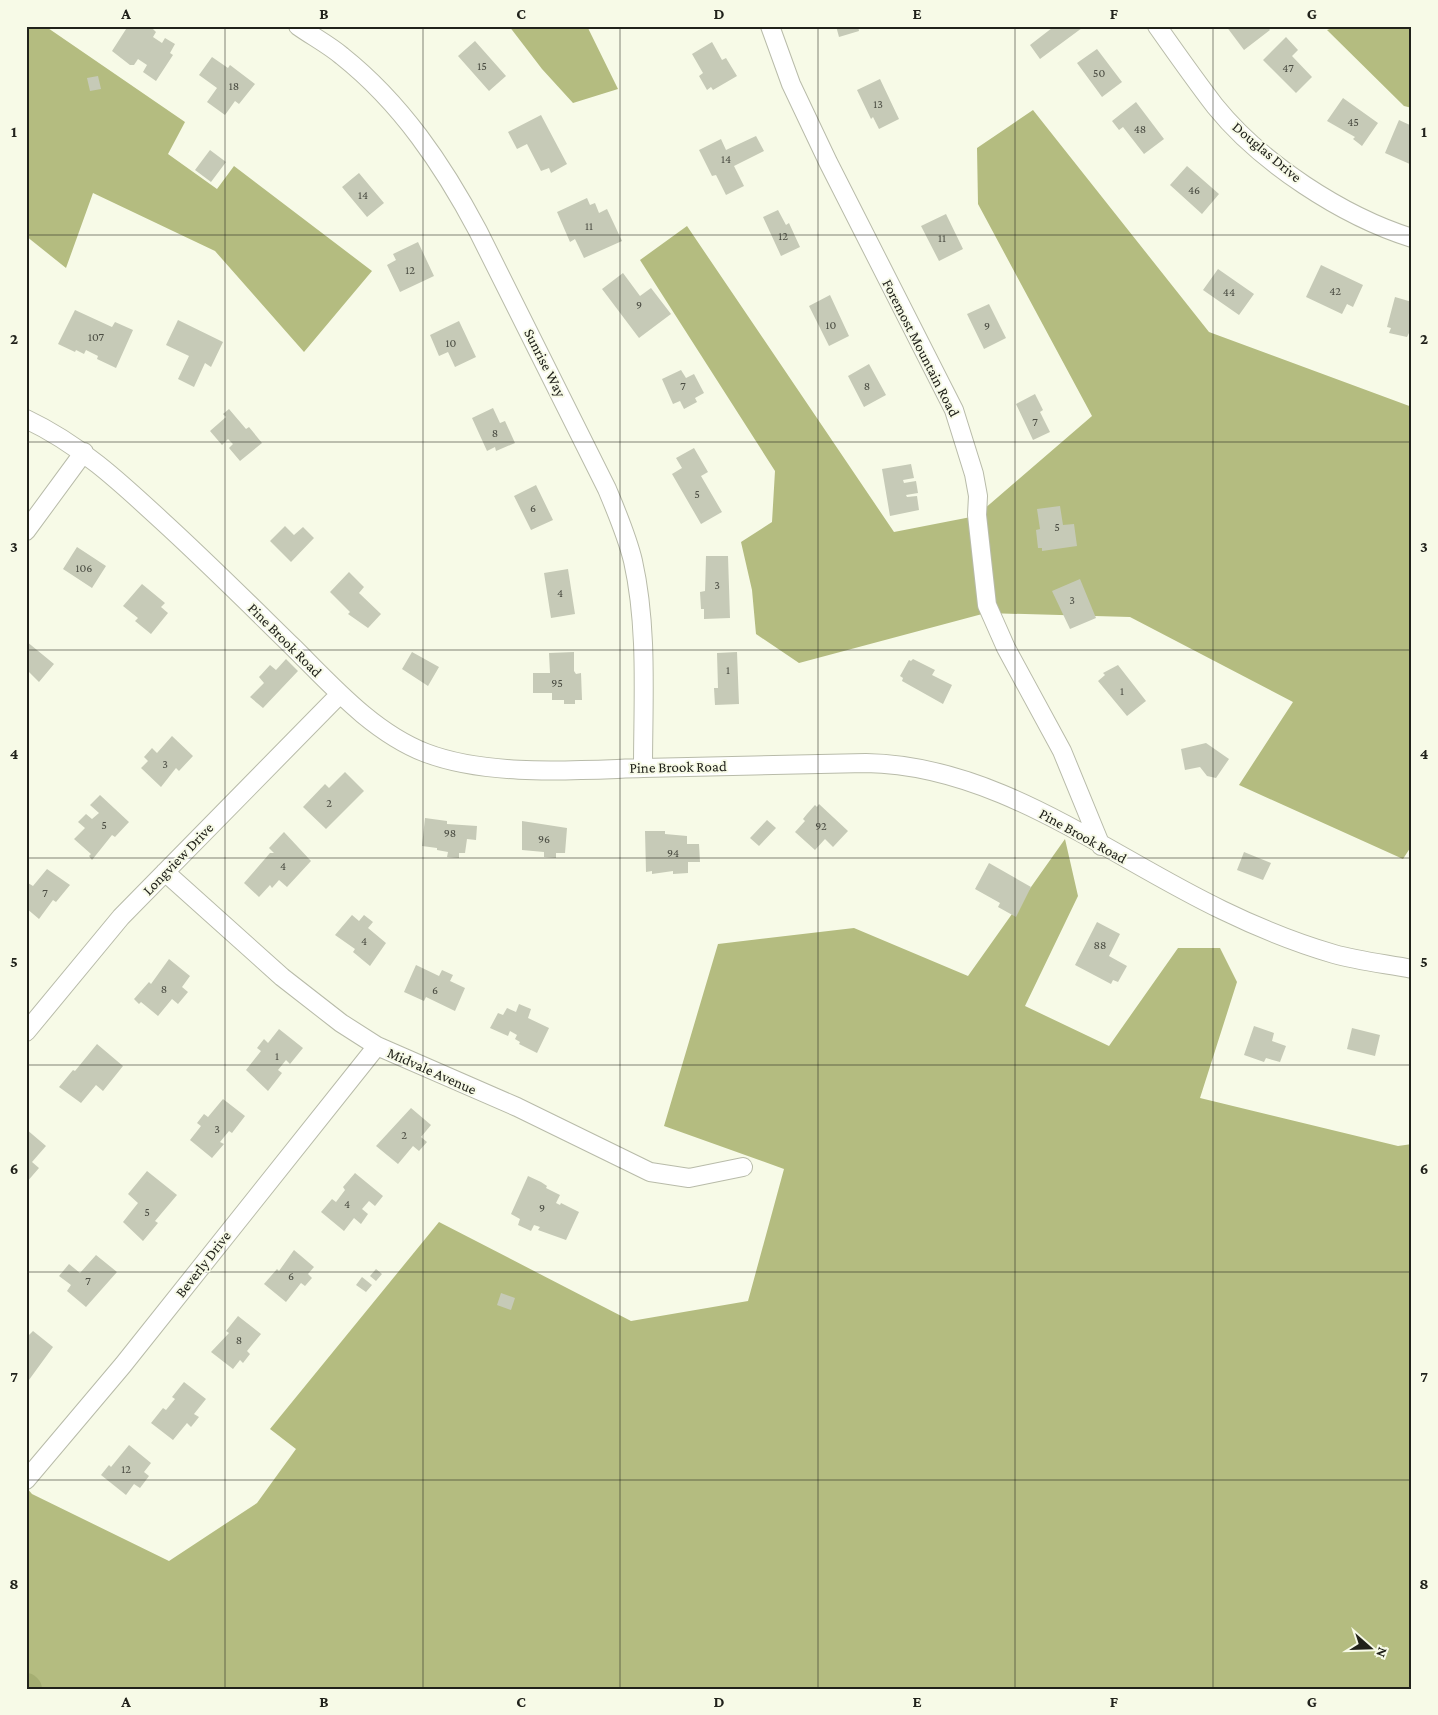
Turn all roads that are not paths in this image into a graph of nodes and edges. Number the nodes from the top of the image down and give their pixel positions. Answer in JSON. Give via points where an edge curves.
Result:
{"nodes":[{"id":1,"x":298,"y":26,"type":"edge"},
{"id":2,"x":770,"y":26,"type":"edge"},
{"id":3,"x":1156,"y":26,"type":"edge"},
{"id":4,"x":1412,"y":238,"type":"edge"},
{"id":5,"x":26,"y":419,"type":"edge"},
{"id":6,"x":84,"y":452,"type":"junction"},
{"id":7,"x":26,"y":531,"type":"edge"},
{"id":8,"x":340,"y":694,"type":"junction"},
{"id":9,"x":643,"y":768,"type":"junction"},
{"id":10,"x":1101,"y":846,"type":"junction"},
{"id":11,"x":165,"y":872,"type":"junction"},
{"id":12,"x":1412,"y":970,"type":"edge"},
{"id":13,"x":26,"y":1032,"type":"edge"},
{"id":14,"x":378,"y":1046,"type":"junction"},
{"id":15,"x":743,"y":1167,"type":"dead end"},
{"id":16,"x":26,"y":1480,"type":"edge"}],
"edges":[{"from":1,"to":9,"type":"street","name":"Sunrise Way","via":[[341,55],[366,77],[405,118],[457,191],[608,489],[625,530],[633,563],[642,670]]},
{"from":2,"to":10,"type":"street","name":"Foremost Mountain Road","via":[[791,84],[828,162],[954,410],[978,496],[977,515],[987,605],[1006,648],[1062,751]]},
{"from":3,"to":4,"type":"street","name":"Douglas Drive","via":[[1216,106],[1253,144],[1325,197],[1367,220]]},
{"from":5,"to":6,"type":"street","name":"Pine Brook Road"},
{"from":6,"to":7,"type":"street"},
{"from":6,"to":8,"type":"street","name":"Pine Brook Road","via":[[205,560]]},
{"from":8,"to":9,"type":"street","name":"Pine Brook Road","via":[[406,744],[448,759],[515,768]]},
{"from":8,"to":11,"type":"street","name":"Longview Drive"},
{"from":9,"to":10,"type":"street","name":"Pine Brook Road","via":[[866,763],[916,766],[981,785],[1022,803]]},
{"from":10,"to":12,"type":"street","name":"Pine Brook Road","via":[[1222,910],[1274,933],[1335,954]]},
{"from":11,"to":13,"type":"street","name":"Longview Drive","via":[[121,917]]},
{"from":11,"to":14,"type":"street","name":"Midvale Avenue","via":[[282,977],[341,1023]]},
{"from":14,"to":15,"type":"street","name":"Midvale Avenue","via":[[517,1107],[650,1172],[689,1178]]},
{"from":14,"to":16,"type":"street","name":"Beverly Drive","via":[[123,1365]]}]}
